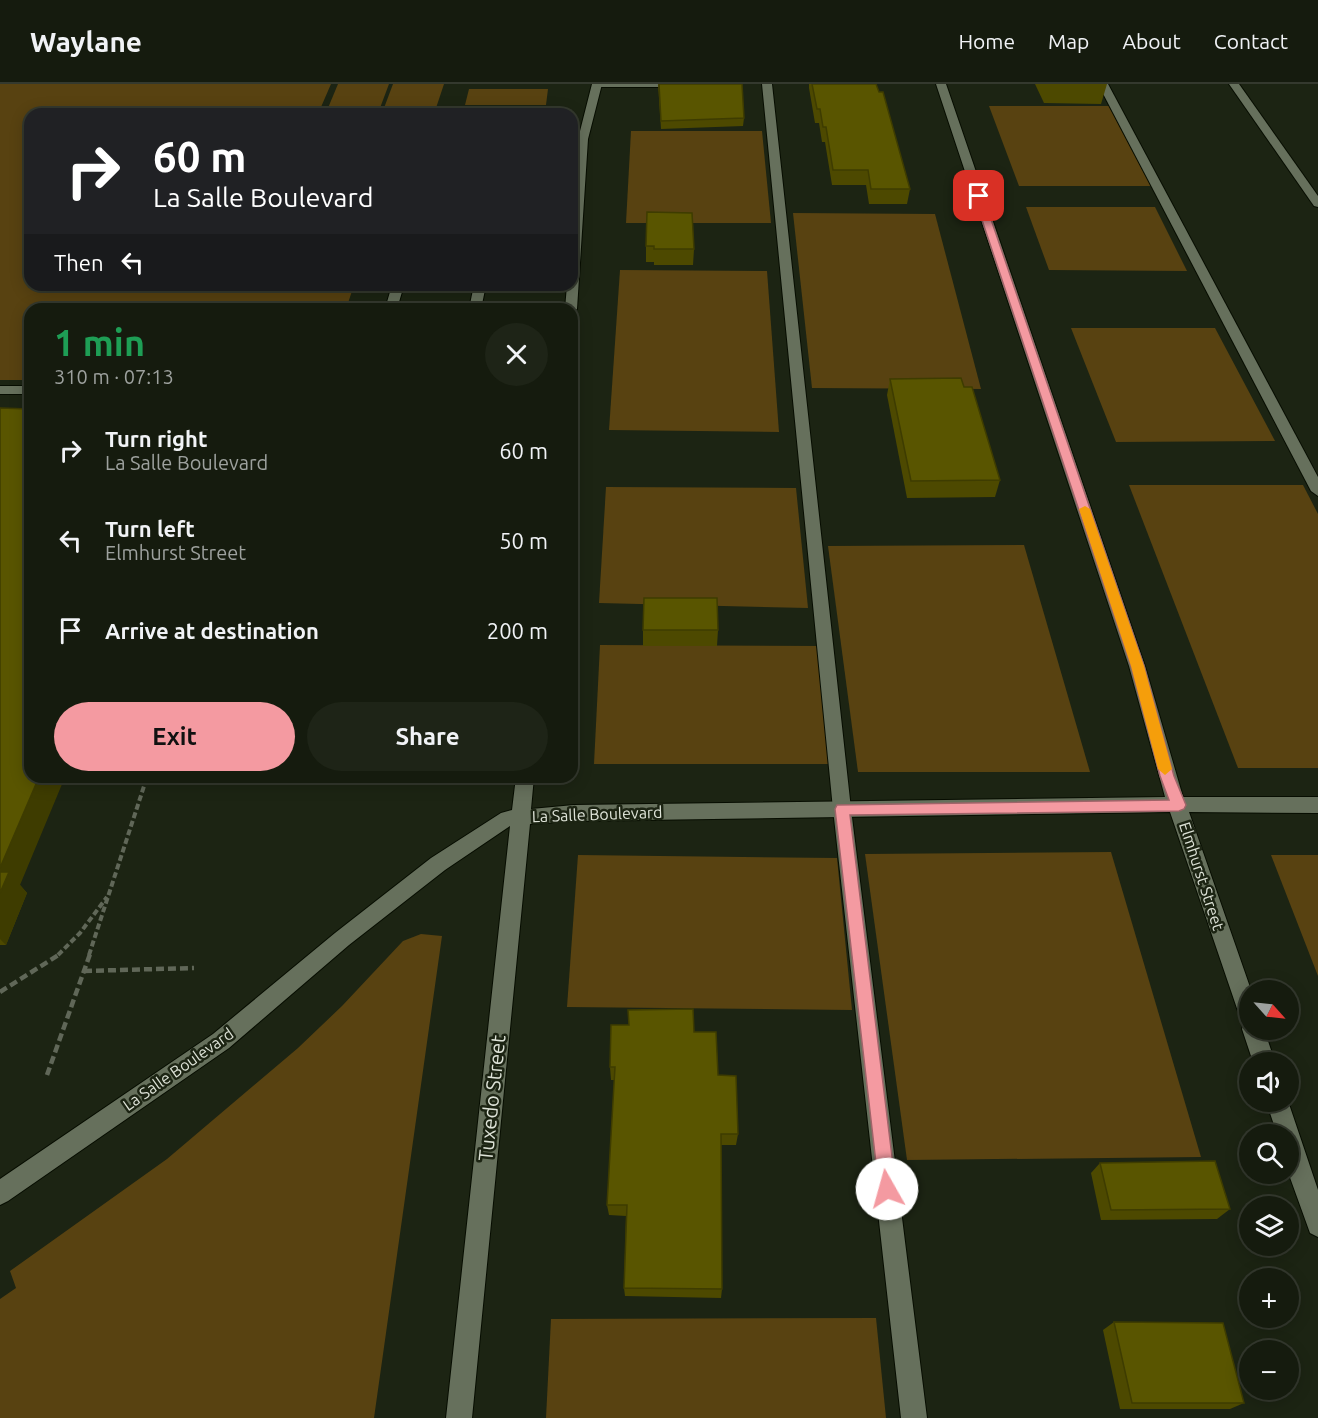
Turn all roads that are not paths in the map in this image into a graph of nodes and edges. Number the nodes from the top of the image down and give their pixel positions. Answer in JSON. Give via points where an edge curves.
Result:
{"nodes":[{"id":1,"x":597,"y":84,"type":"edge"},
{"id":2,"x":702,"y":84,"type":"edge"},
{"id":3,"x":767,"y":84,"type":"edge"},
{"id":4,"x":941,"y":84,"type":"edge"},
{"id":5,"x":1103,"y":84,"type":"edge"},
{"id":6,"x":1234,"y":84,"type":"edge"},
{"id":7,"x":578,"y":136,"type":"edge"},
{"id":8,"x":1318,"y":204,"type":"edge"},
{"id":9,"x":0,"y":390,"type":"edge"},
{"id":10,"x":24,"y":390,"type":"edge"},
{"id":11,"x":1318,"y":491,"type":"edge"},
{"id":12,"x":524,"y":783,"type":"edge"},
{"id":13,"x":1179,"y":805,"type":"junction"},
{"id":14,"x":1318,"y":805,"type":"edge"},
{"id":15,"x":842,"y":809,"type":"junction"},
{"id":16,"x":521,"y":816,"type":"junction"},
{"id":17,"x":1239,"y":986,"type":"edge"},
{"id":18,"x":1299,"y":1168,"type":"edge"},
{"id":19,"x":0,"y":1193,"type":"edge"},
{"id":20,"x":1318,"y":1225,"type":"edge"},
{"id":21,"x":459,"y":1418,"type":"edge"},
{"id":22,"x":914,"y":1418,"type":"edge"}],
"edges":[{"from":1,"to":2,"type":"street"},
{"from":1,"to":7,"type":"street"},
{"from":3,"to":15,"type":"street"},
{"from":4,"to":13,"type":"street","name":"Elmhurst Street","via":[[1137,666],[1167,776]]},
{"from":5,"to":11,"type":"street"},
{"from":6,"to":8,"type":"street"},
{"from":9,"to":10,"type":"street"},
{"from":12,"to":16,"type":"street","name":"Tuxedo Street"},
{"from":13,"to":14,"type":"street","name":"La Salle Boulevard"},
{"from":13,"to":15,"type":"street","name":"La Salle Boulevard"},
{"from":13,"to":17,"type":"street","name":"Elmhurst Street"},
{"from":15,"to":16,"type":"street","name":"La Salle Boulevard"},
{"from":15,"to":22,"type":"street"},
{"from":16,"to":19,"type":"street","name":"La Salle Boulevard","via":[[508,818],[438,864],[221,1041]]},
{"from":16,"to":21,"type":"street","name":"Tuxedo Street"},
{"from":18,"to":20,"type":"street"}]}
